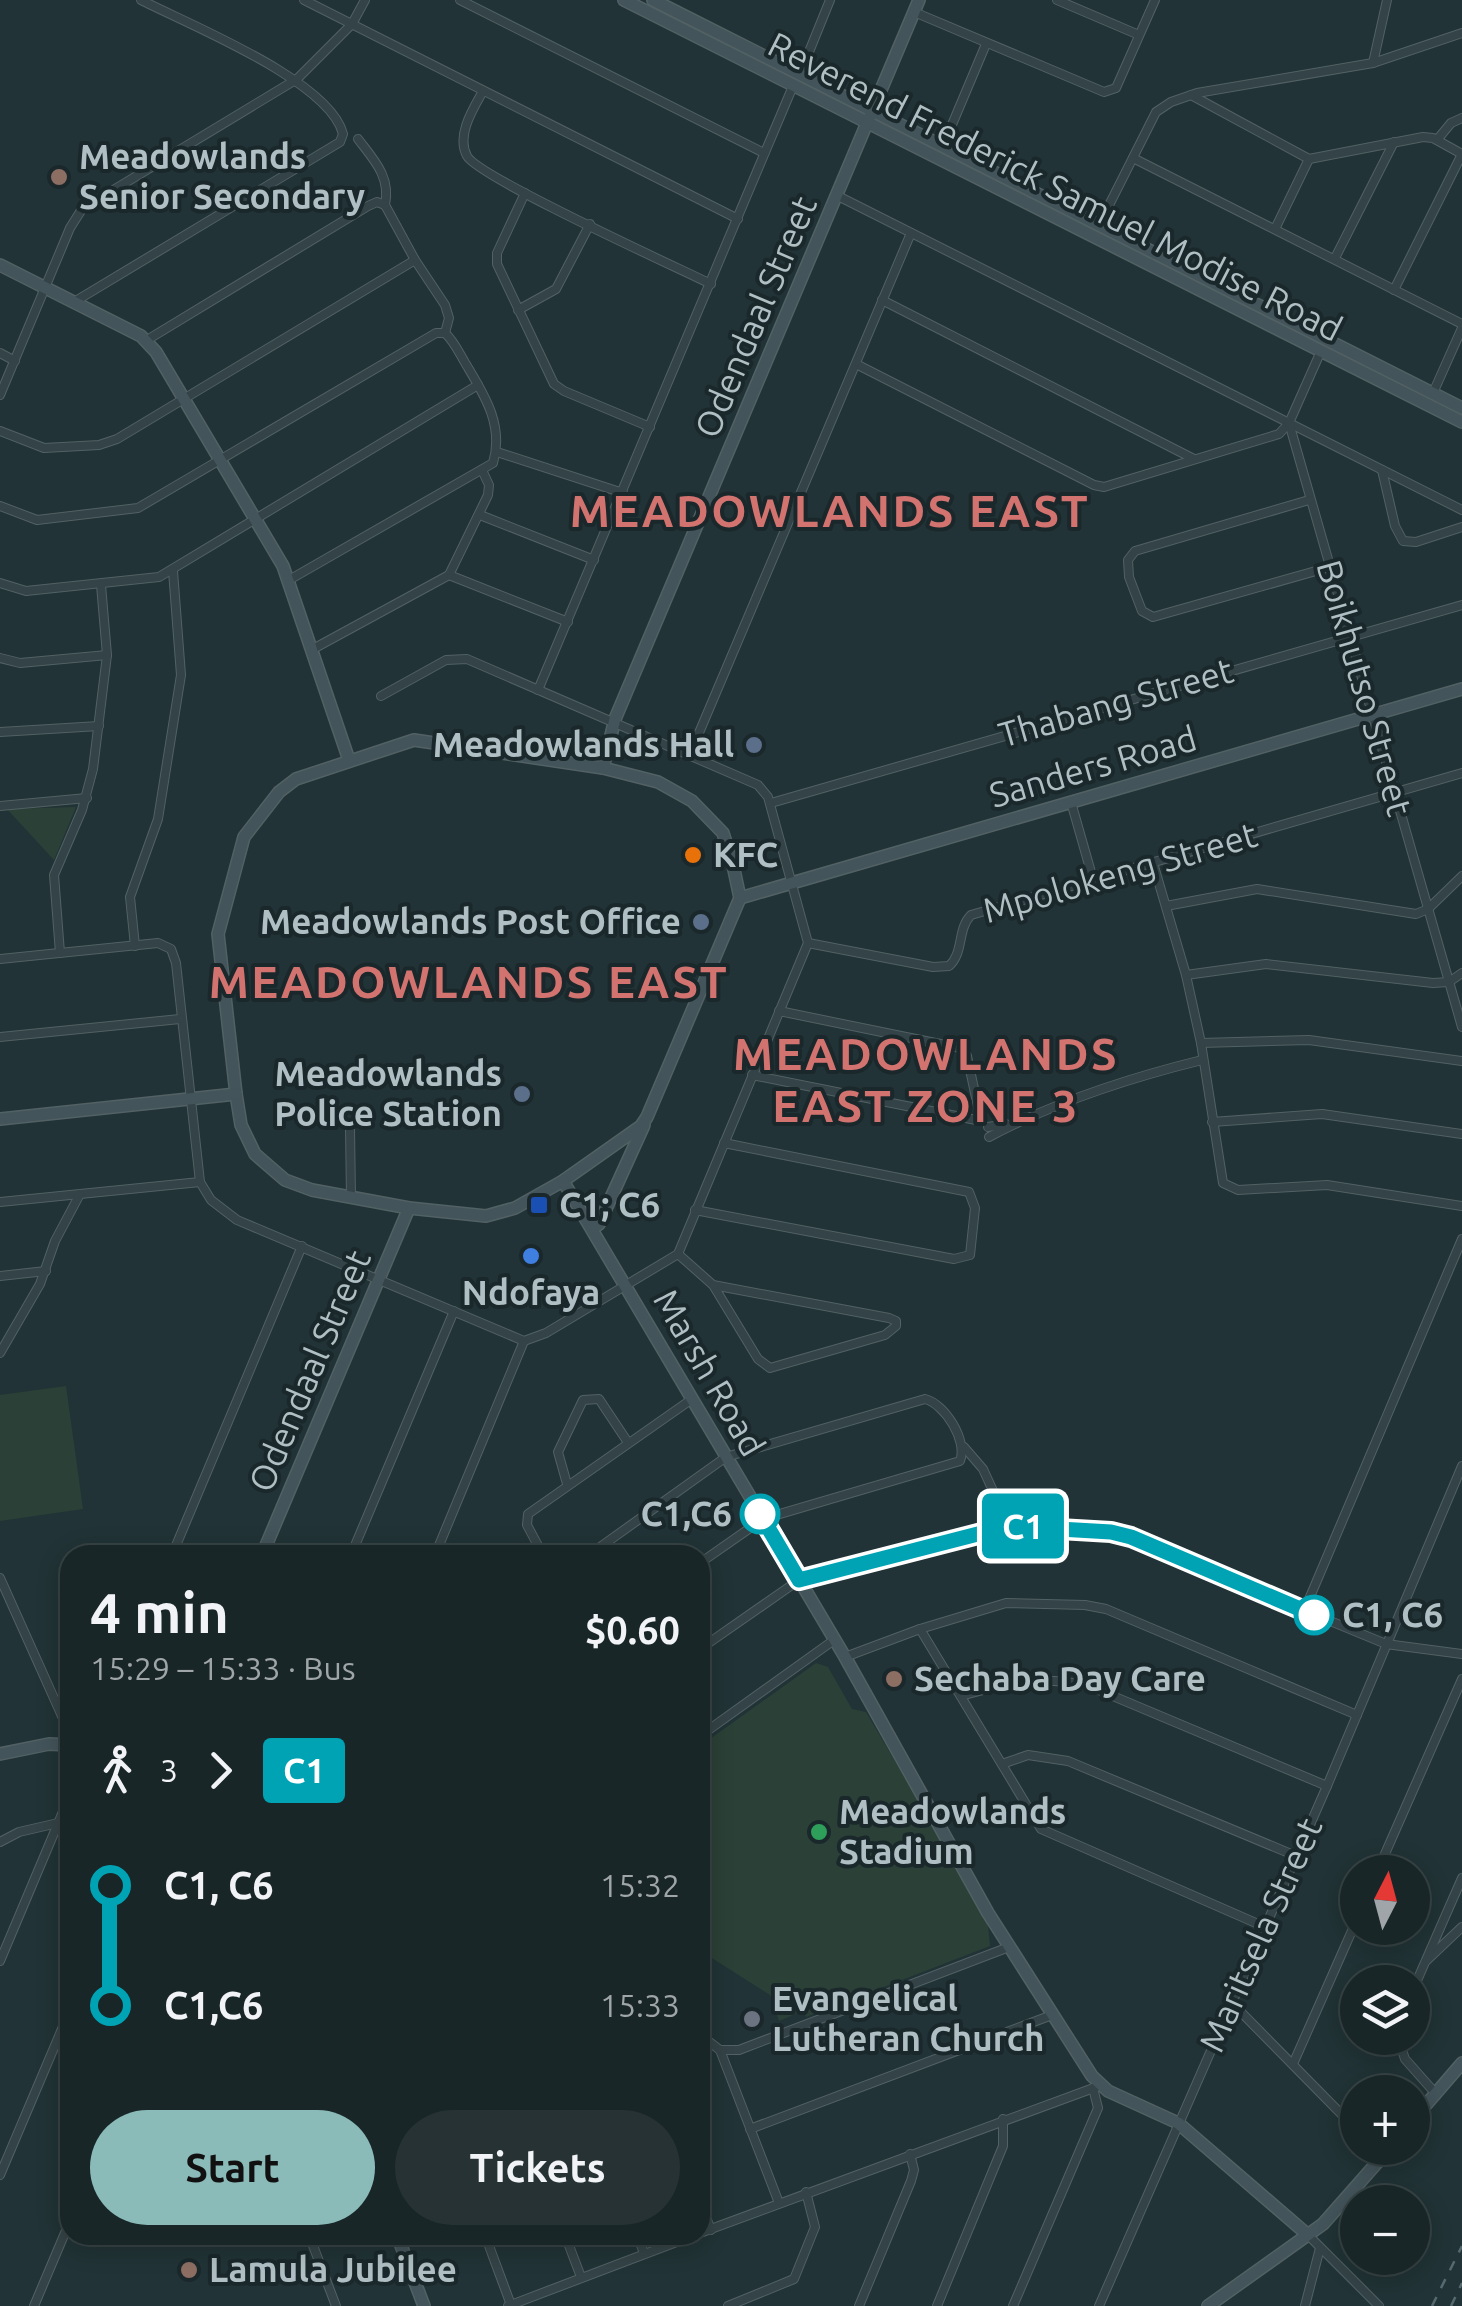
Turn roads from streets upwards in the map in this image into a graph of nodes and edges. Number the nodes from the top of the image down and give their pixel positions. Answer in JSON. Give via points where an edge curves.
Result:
{"nodes":[{"id":1,"x":141,"y":0,"type":"edge"},
{"id":2,"x":304,"y":0,"type":"edge"},
{"id":3,"x":365,"y":0,"type":"edge"},
{"id":4,"x":460,"y":0,"type":"edge"},
{"id":5,"x":624,"y":0,"type":"edge"},
{"id":6,"x":652,"y":0,"type":"edge"},
{"id":7,"x":1058,"y":0,"type":"edge"},
{"id":8,"x":1154,"y":0,"type":"edge"},
{"id":9,"x":1387,"y":0,"type":"edge"},
{"id":10,"x":829,"y":1,"type":"edge"},
{"id":11,"x":916,"y":6,"type":"edge"},
{"id":12,"x":352,"y":24,"type":"junction"},
{"id":13,"x":1462,"y":32,"type":"edge"},
{"id":14,"x":1139,"y":35,"type":"junction"},
{"id":15,"x":986,"y":44,"type":"junction"},
{"id":16,"x":1373,"y":62,"type":"junction"},
{"id":17,"x":800,"y":74,"type":"junction"},
{"id":18,"x":298,"y":79,"type":"junction"},
{"id":19,"x":794,"y":86,"type":"junction"},
{"id":20,"x":482,"y":91,"type":"junction"},
{"id":21,"x":1191,"y":95,"type":"junction"},
{"id":22,"x":870,"y":117,"type":"junction"},
{"id":23,"x":1462,"y":118,"type":"edge"},
{"id":24,"x":951,"y":127,"type":"dead end"},
{"id":25,"x":358,"y":139,"type":"dead end"},
{"id":26,"x":1436,"y":140,"type":"junction"},
{"id":27,"x":1394,"y":142,"type":"junction"},
{"id":28,"x":764,"y":154,"type":"junction"},
{"id":29,"x":1462,"y":154,"type":"edge"},
{"id":30,"x":1133,"y":158,"type":"junction"},
{"id":31,"x":1309,"y":159,"type":"junction"},
{"id":32,"x":525,"y":193,"type":"junction"},
{"id":33,"x":838,"y":196,"type":"junction"},
{"id":34,"x":385,"y":204,"type":"junction"},
{"id":35,"x":738,"y":219,"type":"junction"},
{"id":36,"x":590,"y":224,"type":"junction"},
{"id":37,"x":1099,"y":225,"type":"junction"},
{"id":38,"x":1274,"y":229,"type":"junction"},
{"id":39,"x":911,"y":232,"type":"junction"},
{"id":40,"x":1335,"y":258,"type":"junction"},
{"id":41,"x":415,"y":260,"type":"junction"},
{"id":42,"x":0,"y":265,"type":"edge"},
{"id":43,"x":711,"y":284,"type":"junction"},
{"id":44,"x":45,"y":288,"type":"junction"},
{"id":45,"x":1394,"y":290,"type":"junction"},
{"id":46,"x":882,"y":300,"type":"junction"},
{"id":47,"x":74,"y":302,"type":"junction"},
{"id":48,"x":518,"y":310,"type":"junction"},
{"id":49,"x":1462,"y":326,"type":"edge"},
{"id":50,"x":445,"y":334,"type":"junction"},
{"id":51,"x":147,"y":340,"type":"junction"},
{"id":52,"x":1321,"y":351,"type":"junction"},
{"id":53,"x":0,"y":354,"type":"edge"},
{"id":54,"x":15,"y":361,"type":"junction"},
{"id":55,"x":856,"y":364,"type":"junction"},
{"id":56,"x":478,"y":385,"type":"junction"},
{"id":57,"x":1433,"y":393,"type":"junction"},
{"id":58,"x":0,"y":396,"type":"edge"},
{"id":59,"x":184,"y":398,"type":"junction"},
{"id":60,"x":1462,"y":408,"type":"edge"},
{"id":61,"x":1462,"y":422,"type":"edge"},
{"id":62,"x":1289,"y":423,"type":"junction"},
{"id":63,"x":650,"y":426,"type":"junction"},
{"id":64,"x":0,"y":431,"type":"edge"},
{"id":65,"x":496,"y":452,"type":"junction"},
{"id":66,"x":220,"y":458,"type":"junction"},
{"id":67,"x":1195,"y":459,"type":"junction"},
{"id":68,"x":482,"y":470,"type":"junction"},
{"id":69,"x":1382,"y":470,"type":"junction"},
{"id":70,"x":623,"y":492,"type":"junction"},
{"id":71,"x":1309,"y":500,"type":"junction"},
{"id":72,"x":0,"y":506,"type":"edge"},
{"id":73,"x":1462,"y":510,"type":"edge"},
{"id":74,"x":480,"y":515,"type":"junction"},
{"id":75,"x":256,"y":518,"type":"junction"},
{"id":76,"x":1462,"y":527,"type":"edge"},
{"id":77,"x":594,"y":560,"type":"junction"},
{"id":78,"x":1330,"y":567,"type":"junction"},
{"id":79,"x":172,"y":571,"type":"junction"},
{"id":80,"x":449,"y":575,"type":"junction"},
{"id":81,"x":289,"y":580,"type":"junction"},
{"id":82,"x":0,"y":582,"type":"edge"},
{"id":83,"x":101,"y":585,"type":"junction"},
{"id":84,"x":1462,"y":605,"type":"edge"},
{"id":85,"x":568,"y":622,"type":"junction"},
{"id":86,"x":1350,"y":638,"type":"junction"},
{"id":87,"x":313,"y":649,"type":"junction"},
{"id":88,"x":107,"y":655,"type":"junction"},
{"id":89,"x":0,"y":658,"type":"edge"},
{"id":90,"x":1462,"y":689,"type":"edge"},
{"id":91,"x":538,"y":690,"type":"junction"},
{"id":92,"x":381,"y":696,"type":"dead end"},
{"id":93,"x":1372,"y":715,"type":"junction"},
{"id":94,"x":613,"y":724,"type":"junction"},
{"id":95,"x":99,"y":726,"type":"junction"},
{"id":96,"x":0,"y":732,"type":"edge"},
{"id":97,"x":690,"y":754,"type":"junction"},
{"id":98,"x":349,"y":760,"type":"junction"},
{"id":99,"x":603,"y":768,"type":"junction"},
{"id":100,"x":1462,"y":773,"type":"edge"},
{"id":101,"x":1395,"y":793,"type":"junction"},
{"id":102,"x":86,"y":798,"type":"junction"},
{"id":103,"x":1071,"y":802,"type":"junction"},
{"id":104,"x":771,"y":803,"type":"junction"},
{"id":105,"x":0,"y":806,"type":"edge"},
{"id":106,"x":1152,"y":863,"type":"junction"},
{"id":107,"x":1462,"y":876,"type":"edge"},
{"id":108,"x":1093,"y":880,"type":"junction"},
{"id":109,"x":791,"y":882,"type":"junction"},
{"id":110,"x":740,"y":898,"type":"junction"},
{"id":111,"x":1166,"y":906,"type":"junction"},
{"id":112,"x":1428,"y":909,"type":"junction"},
{"id":113,"x":808,"y":943,"type":"junction"},
{"id":114,"x":136,"y":946,"type":"junction"},
{"id":115,"x":60,"y":953,"type":"junction"},
{"id":116,"x":0,"y":960,"type":"edge"},
{"id":117,"x":1462,"y":974,"type":"edge"},
{"id":118,"x":1186,"y":975,"type":"junction"},
{"id":119,"x":1449,"y":982,"type":"junction"},
{"id":120,"x":779,"y":1011,"type":"junction"},
{"id":121,"x":180,"y":1019,"type":"junction"},
{"id":122,"x":1462,"y":1027,"type":"edge"},
{"id":123,"x":0,"y":1037,"type":"edge"},
{"id":124,"x":1201,"y":1043,"type":"junction"},
{"id":125,"x":1202,"y":1060,"type":"junction"},
{"id":126,"x":1462,"y":1061,"type":"edge"},
{"id":127,"x":752,"y":1076,"type":"junction"},
{"id":128,"x":236,"y":1094,"type":"junction"},
{"id":129,"x":190,"y":1098,"type":"junction"},
{"id":130,"x":648,"y":1117,"type":"junction"},
{"id":131,"x":0,"y":1119,"type":"edge"},
{"id":132,"x":1212,"y":1122,"type":"junction"},
{"id":133,"x":1016,"y":1123,"type":"junction"},
{"id":134,"x":984,"y":1124,"type":"junction"},
{"id":135,"x":350,"y":1128,"type":"dead end"},
{"id":136,"x":1462,"y":1134,"type":"edge"},
{"id":137,"x":988,"y":1137,"type":"dead end"},
{"id":138,"x":724,"y":1142,"type":"junction"},
{"id":139,"x":562,"y":1181,"type":"junction"},
{"id":140,"x":200,"y":1182,"type":"junction"},
{"id":141,"x":80,"y":1194,"type":"junction"},
{"id":142,"x":612,"y":1194,"type":"junction"},
{"id":143,"x":352,"y":1198,"type":"junction"},
{"id":144,"x":0,"y":1202,"type":"edge"},
{"id":145,"x":1462,"y":1206,"type":"edge"},
{"id":146,"x":408,"y":1208,"type":"junction"},
{"id":147,"x":696,"y":1210,"type":"junction"},
{"id":148,"x":592,"y":1229,"type":"junction"},
{"id":149,"x":1462,"y":1239,"type":"edge"},
{"id":150,"x":302,"y":1246,"type":"junction"},
{"id":151,"x":604,"y":1250,"type":"junction"},
{"id":152,"x":678,"y":1254,"type":"junction"},
{"id":153,"x":46,"y":1270,"type":"junction"},
{"id":154,"x":0,"y":1276,"type":"edge"},
{"id":155,"x":378,"y":1279,"type":"junction"},
{"id":156,"x":714,"y":1285,"type":"junction"},
{"id":157,"x":627,"y":1286,"type":"junction"},
{"id":158,"x":454,"y":1311,"type":"junction"},
{"id":159,"x":524,"y":1341,"type":"junction"},
{"id":160,"x":1,"y":1349,"type":"edge"},
{"id":161,"x":692,"y":1398,"type":"junction"},
{"id":162,"x":627,"y":1442,"type":"junction"},
{"id":163,"x":961,"y":1443,"type":"junction"},
{"id":164,"x":726,"y":1456,"type":"junction"},
{"id":165,"x":1462,"y":1466,"type":"edge"},
{"id":166,"x":567,"y":1484,"type":"junction"},
{"id":167,"x":762,"y":1519,"type":"junction"},
{"id":168,"x":1009,"y":1526,"type":"junction"},
{"id":169,"x":176,"y":1545,"type":"edge"},
{"id":170,"x":266,"y":1545,"type":"edge"},
{"id":171,"x":355,"y":1545,"type":"edge"},
{"id":172,"x":439,"y":1545,"type":"edge"},
{"id":173,"x":538,"y":1545,"type":"edge"},
{"id":174,"x":604,"y":1545,"type":"edge"},
{"id":175,"x":710,"y":1556,"type":"edge"},
{"id":176,"x":0,"y":1579,"type":"edge"},
{"id":177,"x":799,"y":1580,"type":"junction"},
{"id":178,"x":1304,"y":1611,"type":"junction"},
{"id":179,"x":920,"y":1629,"type":"junction"},
{"id":180,"x":834,"y":1640,"type":"junction"},
{"id":181,"x":710,"y":1642,"type":"edge"},
{"id":182,"x":1386,"y":1644,"type":"junction"},
{"id":183,"x":1462,"y":1654,"type":"edge"},
{"id":184,"x":845,"y":1657,"type":"junction"},
{"id":185,"x":1462,"y":1679,"type":"edge"},
{"id":186,"x":961,"y":1696,"type":"junction"},
{"id":187,"x":60,"y":1712,"type":"edge"},
{"id":188,"x":1356,"y":1715,"type":"junction"},
{"id":189,"x":710,"y":1729,"type":"edge"},
{"id":190,"x":60,"y":1745,"type":"edge"},
{"id":191,"x":0,"y":1753,"type":"edge"},
{"id":192,"x":1002,"y":1764,"type":"junction"},
{"id":193,"x":1326,"y":1786,"type":"junction"},
{"id":194,"x":60,"y":1818,"type":"edge"},
{"id":195,"x":58,"y":1823,"type":"junction"},
{"id":196,"x":0,"y":1842,"type":"edge"},
{"id":197,"x":1384,"y":1855,"type":"edge"},
{"id":198,"x":1296,"y":1856,"type":"junction"},
{"id":199,"x":1462,"y":1878,"type":"edge"},
{"id":200,"x":1265,"y":1927,"type":"junction"},
{"id":201,"x":1462,"y":1927,"type":"edge"},
{"id":202,"x":1346,"y":1945,"type":"edge"},
{"id":203,"x":1009,"y":1947,"type":"junction"},
{"id":204,"x":1427,"y":1960,"type":"junction"},
{"id":205,"x":0,"y":1962,"type":"edge"},
{"id":206,"x":1425,"y":1965,"type":"edge"},
{"id":207,"x":1231,"y":2002,"type":"junction"},
{"id":208,"x":1052,"y":2015,"type":"junction"},
{"id":209,"x":60,"y":2034,"type":"edge"},
{"id":210,"x":710,"y":2042,"type":"edge"},
{"id":211,"x":720,"y":2050,"type":"junction"},
{"id":212,"x":1403,"y":2055,"type":"edge"},
{"id":213,"x":1293,"y":2064,"type":"junction"},
{"id":214,"x":1462,"y":2064,"type":"edge"},
{"id":215,"x":1096,"y":2087,"type":"junction"},
{"id":216,"x":1436,"y":2094,"type":"junction"},
{"id":217,"x":1430,"y":2101,"type":"edge"},
{"id":218,"x":1340,"y":2112,"type":"edge"},
{"id":219,"x":1004,"y":2119,"type":"junction"},
{"id":220,"x":1178,"y":2123,"type":"junction"},
{"id":221,"x":750,"y":2128,"type":"junction"},
{"id":222,"x":910,"y":2154,"type":"junction"},
{"id":223,"x":1370,"y":2165,"type":"edge"},
{"id":224,"x":0,"y":2175,"type":"edge"},
{"id":225,"x":806,"y":2192,"type":"junction"},
{"id":226,"x":780,"y":2203,"type":"junction"},
{"id":227,"x":710,"y":2230,"type":"edge"},
{"id":228,"x":1308,"y":2235,"type":"junction"},
{"id":229,"x":60,"y":2245,"type":"edge"},
{"id":230,"x":313,"y":2245,"type":"edge"},
{"id":231,"x":401,"y":2245,"type":"edge"},
{"id":232,"x":488,"y":2245,"type":"edge"},
{"id":233,"x":569,"y":2245,"type":"edge"},
{"id":234,"x":641,"y":2245,"type":"edge"},
{"id":235,"x":668,"y":2245,"type":"edge"},
{"id":236,"x":1320,"y":2248,"type":"junction"},
{"id":237,"x":644,"y":2254,"type":"junction"},
{"id":238,"x":581,"y":2277,"type":"junction"},
{"id":239,"x":34,"y":2306,"type":"edge"},
{"id":240,"x":336,"y":2306,"type":"edge"},
{"id":241,"x":424,"y":2306,"type":"edge"},
{"id":242,"x":509,"y":2306,"type":"edge"},
{"id":243,"x":728,"y":2306,"type":"edge"},
{"id":244,"x":859,"y":2306,"type":"edge"},
{"id":245,"x":938,"y":2306,"type":"edge"},
{"id":246,"x":1013,"y":2306,"type":"edge"},
{"id":247,"x":1099,"y":2306,"type":"edge"},
{"id":248,"x":1208,"y":2306,"type":"edge"},
{"id":249,"x":1305,"y":2306,"type":"edge"},
{"id":250,"x":1378,"y":2306,"type":"edge"}],
"edges":[{"from":1,"to":18,"type":"street"},
{"from":2,"to":12,"type":"street"},
{"from":3,"to":12,"type":"street"},
{"from":4,"to":28,"type":"street"},
{"from":5,"to":19,"type":"street","name":"Reverend Frederick Samuel Modise Road"},
{"from":6,"to":17,"type":"street","name":"Reverend Frederick Samuel Modise Road"},
{"from":7,"to":14,"type":"street"},
{"from":8,"to":14,"type":"street"},
{"from":9,"to":16,"type":"street"},
{"from":10,"to":17,"type":"street"},
{"from":11,"to":15,"type":"street"},
{"from":11,"to":22,"type":"street","name":"Odendaal Street"},
{"from":12,"to":18,"type":"street"},
{"from":12,"to":20,"type":"street"},
{"from":13,"to":16,"type":"street"},
{"from":14,"to":15,"type":"street","via":[[1116,88],[1108,92]]},
{"from":15,"to":24,"type":"street"},
{"from":16,"to":21,"type":"street"},
{"from":17,"to":22,"type":"street","name":"Reverend Frederick Samuel Modise Road"},
{"from":18,"to":44,"type":"street","via":[[82,209]]},
{"from":18,"to":47,"type":"street","via":[[336,120],[340,142]]},
{"from":19,"to":22,"type":"street","name":"Reverend Frederick Samuel Modise Road"},
{"from":19,"to":28,"type":"street"},
{"from":20,"to":32,"type":"street","via":[[466,125],[466,156]]},
{"from":20,"to":35,"type":"street"},
{"from":21,"to":30,"type":"street","via":[[1156,112]]},
{"from":21,"to":31,"type":"street"},
{"from":22,"to":33,"type":"street","name":"Odendaal Street"},
{"from":22,"to":37,"type":"street","name":"Reverend Frederick Samuel Modise Road"},
{"from":22,"to":52,"type":"street","name":"Reverend Frederick Samuel Modise Road"},
{"from":23,"to":26,"type":"street"},
{"from":25,"to":34,"type":"street","via":[[382,171]]},
{"from":26,"to":27,"type":"street"},
{"from":26,"to":29,"type":"street"},
{"from":27,"to":31,"type":"street"},
{"from":27,"to":40,"type":"street"},
{"from":28,"to":35,"type":"street"},
{"from":29,"to":45,"type":"street"},
{"from":30,"to":37,"type":"street"},
{"from":30,"to":38,"type":"street"},
{"from":31,"to":38,"type":"street"},
{"from":32,"to":36,"type":"street"},
{"from":32,"to":48,"type":"street","via":[[496,258]]},
{"from":33,"to":39,"type":"street"},
{"from":33,"to":94,"type":"street","name":"Odendaal Street"},
{"from":34,"to":41,"type":"street"},
{"from":34,"to":51,"type":"street","via":[[368,206]]},
{"from":35,"to":43,"type":"street"},
{"from":36,"to":43,"type":"street"},
{"from":36,"to":48,"type":"street","via":[[556,289]]},
{"from":37,"to":57,"type":"street","name":"Reverend Frederick Samuel Modise Road"},
{"from":38,"to":40,"type":"street"},
{"from":39,"to":46,"type":"street"},
{"from":39,"to":62,"type":"street"},
{"from":40,"to":45,"type":"street"},
{"from":41,"to":50,"type":"street","via":[[448,312]]},
{"from":41,"to":59,"type":"street"},
{"from":42,"to":44,"type":"street"},
{"from":43,"to":63,"type":"street"},
{"from":44,"to":47,"type":"street"},
{"from":44,"to":54,"type":"street"},
{"from":45,"to":49,"type":"street"},
{"from":46,"to":55,"type":"street"},
{"from":46,"to":67,"type":"street"},
{"from":47,"to":51,"type":"street"},
{"from":48,"to":63,"type":"street","via":[[558,388]]},
{"from":49,"to":57,"type":"street"},
{"from":50,"to":56,"type":"street"},
{"from":50,"to":66,"type":"street","via":[[436,333]]},
{"from":51,"to":59,"type":"street"},
{"from":52,"to":61,"type":"street","name":"Reverend Frederick Samuel Modise Road"},
{"from":52,"to":62,"type":"street"},
{"from":53,"to":54,"type":"street"},
{"from":54,"to":58,"type":"street"},
{"from":55,"to":67,"type":"street","via":[[1094,485]]},
{"from":55,"to":97,"type":"street"},
{"from":56,"to":65,"type":"street","via":[[490,406]]},
{"from":56,"to":75,"type":"street"},
{"from":57,"to":60,"type":"street","name":"Reverend Frederick Samuel Modise Road"},
{"from":59,"to":64,"type":"street","via":[[100,445],[36,447]]},
{"from":59,"to":66,"type":"street"},
{"from":62,"to":67,"type":"street","via":[[1275,437]]},
{"from":62,"to":69,"type":"street"},
{"from":62,"to":71,"type":"street","name":"Boikhutso Street"},
{"from":63,"to":70,"type":"street"},
{"from":65,"to":68,"type":"street","via":[[494,463]]},
{"from":65,"to":70,"type":"street"},
{"from":66,"to":72,"type":"street","via":[[131,510],[37,520]]},
{"from":66,"to":75,"type":"street"},
{"from":68,"to":74,"type":"street","via":[[489,484]]},
{"from":68,"to":81,"type":"street"},
{"from":69,"to":73,"type":"street"},
{"from":69,"to":76,"type":"street","via":[[1403,541]]},
{"from":70,"to":77,"type":"street"},
{"from":71,"to":78,"type":"street","name":"Boikhutso Street"},
{"from":71,"to":78,"type":"street","via":[[1135,551],[1129,577],[1142,612],[1153,617]]},
{"from":74,"to":77,"type":"street"},
{"from":74,"to":80,"type":"street"},
{"from":75,"to":79,"type":"street"},
{"from":75,"to":81,"type":"street"},
{"from":77,"to":85,"type":"street"},
{"from":78,"to":86,"type":"street","name":"Boikhutso Street"},
{"from":79,"to":83,"type":"street"},
{"from":79,"to":114,"type":"street","via":[[181,674],[158,819],[130,896]]},
{"from":80,"to":85,"type":"street"},
{"from":80,"to":87,"type":"street"},
{"from":81,"to":87,"type":"street"},
{"from":82,"to":83,"type":"street","via":[[26,591]]},
{"from":83,"to":88,"type":"street"},
{"from":84,"to":86,"type":"street","name":"Thabang Street"},
{"from":85,"to":91,"type":"street"},
{"from":86,"to":93,"type":"street","name":"Boikhutso Street"},
{"from":86,"to":104,"type":"street","name":"Thabang Street"},
{"from":87,"to":98,"type":"street"},
{"from":88,"to":89,"type":"street","via":[[29,663]]},
{"from":88,"to":95,"type":"street"},
{"from":90,"to":93,"type":"street","name":"Sanders Road"},
{"from":91,"to":92,"type":"street","via":[[454,658]]},
{"from":91,"to":94,"type":"street"},
{"from":93,"to":101,"type":"street","name":"Boikhutso Street"},
{"from":93,"to":103,"type":"street","name":"Sanders Road"},
{"from":94,"to":97,"type":"street"},
{"from":94,"to":99,"type":"street","name":"Odendaal Street"},
{"from":95,"to":96,"type":"street"},
{"from":95,"to":102,"type":"street"},
{"from":97,"to":104,"type":"street","via":[[758,785]]},
{"from":98,"to":99,"type":"street","via":[[421,740]]},
{"from":98,"to":128,"type":"street","via":[[288,785],[249,827],[239,849],[218,934]]},
{"from":99,"to":110,"type":"street","via":[[658,782],[709,816],[723,834]]},
{"from":100,"to":101,"type":"street","name":"Mpolokeng Street"},
{"from":101,"to":106,"type":"street","name":"Mpolokeng Street"},
{"from":101,"to":112,"type":"street","name":"Boikhutso Street"},
{"from":102,"to":105,"type":"street"},
{"from":102,"to":115,"type":"street","via":[[54,876]]},
{"from":103,"to":108,"type":"street"},
{"from":103,"to":109,"type":"street","name":"Sanders Road"},
{"from":104,"to":109,"type":"street"},
{"from":106,"to":108,"type":"street","name":"Mpolokeng Street"},
{"from":106,"to":111,"type":"street"},
{"from":107,"to":112,"type":"street"},
{"from":108,"to":113,"type":"street","name":"Mpolokeng Street","via":[[971,914],[949,966]]},
{"from":109,"to":110,"type":"street","name":"Sanders Road"},
{"from":109,"to":113,"type":"street"},
{"from":110,"to":130,"type":"street"},
{"from":111,"to":112,"type":"street","via":[[1258,889],[1403,913]]},
{"from":111,"to":118,"type":"street"},
{"from":112,"to":119,"type":"street","name":"Boikhutso Street"},
{"from":113,"to":120,"type":"street"},
{"from":114,"to":115,"type":"street"},
{"from":114,"to":121,"type":"street","via":[[171,948]]},
{"from":115,"to":116,"type":"street"},
{"from":117,"to":119,"type":"street"},
{"from":118,"to":119,"type":"street","via":[[1266,964]]},
{"from":118,"to":124,"type":"street"},
{"from":119,"to":122,"type":"street","name":"Boikhutso Street"},
{"from":120,"to":127,"type":"street"},
{"from":120,"to":134,"type":"street","via":[[960,1048]]},
{"from":121,"to":123,"type":"street"},
{"from":121,"to":129,"type":"street"},
{"from":124,"to":125,"type":"street"},
{"from":124,"to":126,"type":"street","via":[[1302,1040]]},
{"from":125,"to":132,"type":"street"},
{"from":125,"to":133,"type":"street"},
{"from":127,"to":134,"type":"street"},
{"from":127,"to":138,"type":"street"},
{"from":128,"to":129,"type":"street"},
{"from":128,"to":143,"type":"street","via":[[244,1133],[262,1163],[300,1186]]},
{"from":129,"to":131,"type":"street"},
{"from":129,"to":140,"type":"street"},
{"from":130,"to":139,"type":"street"},
{"from":130,"to":142,"type":"street"},
{"from":132,"to":136,"type":"street","via":[[1322,1114]]},
{"from":132,"to":145,"type":"street","via":[[1222,1179],[1234,1189],[1327,1184]]},
{"from":133,"to":134,"type":"street"},
{"from":133,"to":137,"type":"street"},
{"from":135,"to":143,"type":"street"},
{"from":138,"to":147,"type":"street"},
{"from":138,"to":147,"type":"street","via":[[969,1192],[970,1255],[963,1260]]},
{"from":139,"to":146,"type":"street","via":[[494,1215]]},
{"from":139,"to":148,"type":"street","name":"Marsh Road"},
{"from":140,"to":141,"type":"street"},
{"from":140,"to":150,"type":"street","via":[[221,1210]]},
{"from":141,"to":144,"type":"street"},
{"from":141,"to":153,"type":"street"},
{"from":142,"to":148,"type":"street"},
{"from":142,"to":151,"type":"street"},
{"from":143,"to":146,"type":"street"},
{"from":146,"to":155,"type":"street","name":"Odendaal Street"},
{"from":147,"to":152,"type":"street"},
{"from":148,"to":151,"type":"street","name":"Marsh Road"},
{"from":149,"to":178,"type":"street"},
{"from":150,"to":155,"type":"street"},
{"from":150,"to":169,"type":"street"},
{"from":151,"to":157,"type":"street","name":"Marsh Road"},
{"from":152,"to":156,"type":"street"},
{"from":152,"to":157,"type":"street"},
{"from":153,"to":154,"type":"street"},
{"from":153,"to":160,"type":"street"},
{"from":155,"to":158,"type":"street"},
{"from":155,"to":170,"type":"street","name":"Odendaal Street"},
{"from":156,"to":156,"type":"street","via":[[770,1368],[895,1329],[896,1321]]},
{"from":157,"to":159,"type":"street"},
{"from":157,"to":161,"type":"street","name":"Marsh Road"},
{"from":158,"to":159,"type":"street"},
{"from":158,"to":171,"type":"street"},
{"from":159,"to":172,"type":"street"},
{"from":161,"to":162,"type":"street"},
{"from":161,"to":164,"type":"street","name":"Marsh Road"},
{"from":162,"to":166,"type":"street"},
{"from":162,"to":166,"type":"street","via":[[599,1399],[583,1400],[558,1452]]},
{"from":163,"to":164,"type":"street","via":[[934,1402],[914,1402]]},
{"from":163,"to":167,"type":"street","via":[[960,1461]]},
{"from":163,"to":168,"type":"street","via":[[983,1469]]},
{"from":164,"to":167,"type":"street","name":"Marsh Road"},
{"from":164,"to":174,"type":"street"},
{"from":165,"to":182,"type":"street","name":"Maritsela Street"},
{"from":166,"to":173,"type":"street","via":[[528,1514]]},
{"from":167,"to":175,"type":"street"},
{"from":167,"to":177,"type":"street","name":"Marsh Road"},
{"from":168,"to":177,"type":"street"},
{"from":168,"to":178,"type":"street","via":[[1118,1533]]},
{"from":176,"to":187,"type":"street"},
{"from":177,"to":180,"type":"street","name":"Marsh Road"},
{"from":177,"to":181,"type":"street"},
{"from":178,"to":182,"type":"street"},
{"from":179,"to":184,"type":"street"},
{"from":179,"to":186,"type":"street"},
{"from":179,"to":188,"type":"street","via":[[1006,1603],[1095,1606]]},
{"from":180,"to":184,"type":"street","name":"Marsh Road"},
{"from":180,"to":189,"type":"street"},
{"from":182,"to":183,"type":"street"},
{"from":182,"to":188,"type":"street","name":"Maritsela Street"},
{"from":184,"to":203,"type":"street","name":"Marsh Road"},
{"from":185,"to":197,"type":"street"},
{"from":186,"to":192,"type":"street"},
{"from":186,"to":193,"type":"street","via":[[1018,1680],[1089,1686]]},
{"from":188,"to":193,"type":"street","name":"Maritsela Street"},
{"from":190,"to":191,"type":"street"},
{"from":192,"to":198,"type":"street","via":[[1028,1756],[1068,1760]]},
{"from":192,"to":200,"type":"street","via":[[1046,1833]]},
{"from":193,"to":198,"type":"street","name":"Maritsela Street"},
{"from":194,"to":195,"type":"street"},
{"from":195,"to":196,"type":"street"},
{"from":195,"to":205,"type":"street"},
{"from":198,"to":200,"type":"street","name":"Maritsela Street"},
{"from":199,"to":204,"type":"street"},
{"from":200,"to":207,"type":"street","name":"Maritsela Street"},
{"from":201,"to":204,"type":"street"},
{"from":202,"to":213,"type":"street"},
{"from":203,"to":208,"type":"street","name":"Marsh Road"},
{"from":203,"to":211,"type":"street","via":[[739,2050]]},
{"from":204,"to":206,"type":"street"},
{"from":207,"to":213,"type":"street"},
{"from":207,"to":220,"type":"street","name":"Maritsela Street"},
{"from":208,"to":215,"type":"street","name":"Marsh Road"},
{"from":208,"to":221,"type":"street"},
{"from":209,"to":224,"type":"street"},
{"from":210,"to":211,"type":"street"},
{"from":211,"to":221,"type":"street"},
{"from":212,"to":216,"type":"street"},
{"from":213,"to":218,"type":"street"},
{"from":214,"to":216,"type":"street"},
{"from":215,"to":219,"type":"street"},
{"from":215,"to":220,"type":"street"},
{"from":215,"to":246,"type":"street","via":[[1098,2108]]},
{"from":216,"to":217,"type":"street"},
{"from":219,"to":222,"type":"street"},
{"from":219,"to":245,"type":"street","via":[[1003,2146]]},
{"from":220,"to":228,"type":"street"},
{"from":220,"to":247,"type":"street","name":"Maritsela Street"},
{"from":221,"to":226,"type":"street"},
{"from":222,"to":225,"type":"street"},
{"from":222,"to":244,"type":"street","via":[[912,2181]]},
{"from":223,"to":228,"type":"street"},
{"from":225,"to":226,"type":"street"},
{"from":225,"to":243,"type":"street","via":[[815,2227],[794,2280]]},
{"from":226,"to":227,"type":"street"},
{"from":228,"to":236,"type":"street"},
{"from":228,"to":248,"type":"street"},
{"from":229,"to":239,"type":"street"},
{"from":230,"to":240,"type":"street"},
{"from":231,"to":241,"type":"street"},
{"from":232,"to":242,"type":"street"},
{"from":233,"to":238,"type":"street"},
{"from":234,"to":237,"type":"street"},
{"from":235,"to":237,"type":"street"},
{"from":236,"to":249,"type":"street"},
{"from":236,"to":250,"type":"street"},
{"from":237,"to":238,"type":"street"},
{"from":238,"to":242,"type":"street"}]}
